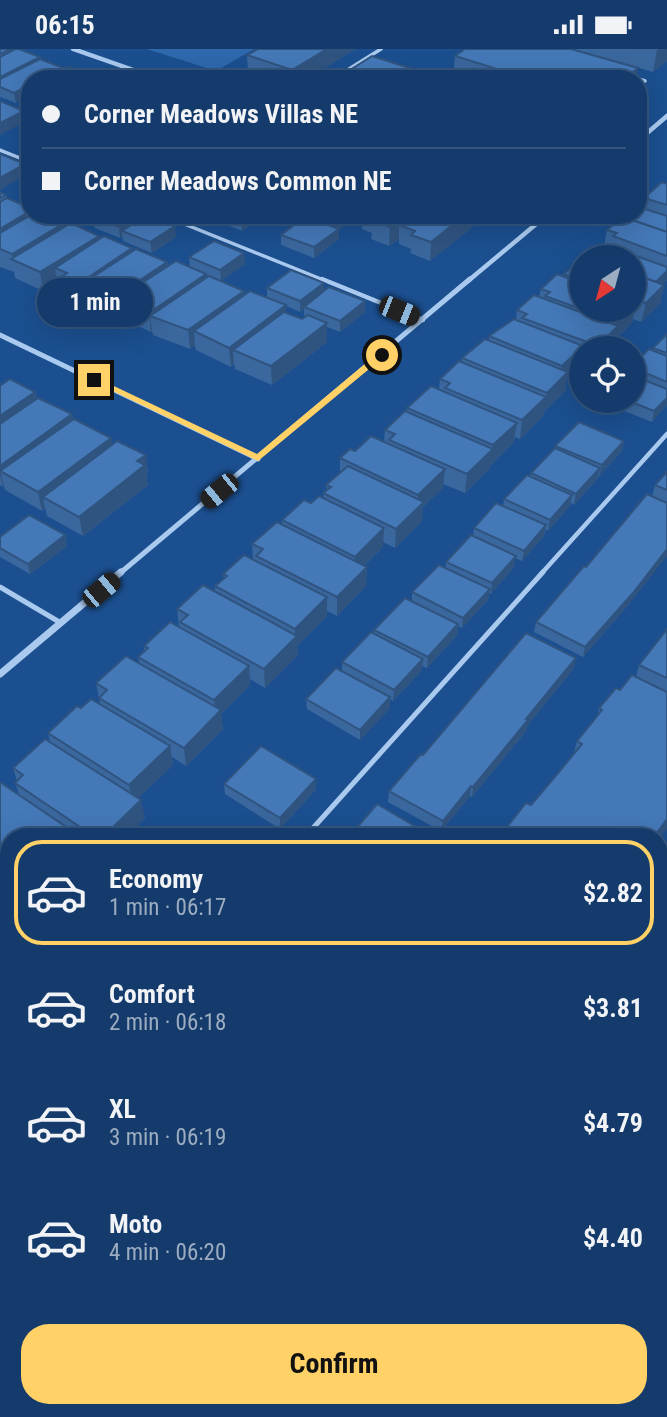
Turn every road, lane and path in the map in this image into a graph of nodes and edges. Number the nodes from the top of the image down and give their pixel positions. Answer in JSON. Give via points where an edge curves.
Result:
{"nodes":[{"id":1,"x":73,"y":49,"type":"edge"},
{"id":2,"x":382,"y":49,"type":"edge"},
{"id":3,"x":358,"y":63,"type":"junction"},
{"id":4,"x":371,"y":67,"type":"edge"},
{"id":5,"x":133,"y":70,"type":"edge"},
{"id":6,"x":347,"y":70,"type":"edge"},
{"id":7,"x":667,"y":116,"type":"edge"},
{"id":8,"x":647,"y":133,"type":"edge"},
{"id":9,"x":0,"y":150,"type":"edge"},
{"id":10,"x":21,"y":158,"type":"edge"},
{"id":11,"x":184,"y":224,"type":"edge"},
{"id":12,"x":536,"y":224,"type":"edge"},
{"id":13,"x":422,"y":320,"type":"junction"},
{"id":14,"x":0,"y":335,"type":"edge"},
{"id":15,"x":667,"y":434,"type":"edge"},
{"id":16,"x":258,"y":459,"type":"junction"},
{"id":17,"x":0,"y":587,"type":"edge"},
{"id":18,"x":61,"y":622,"type":"junction"},
{"id":19,"x":0,"y":674,"type":"edge"},
{"id":20,"x":313,"y":828,"type":"edge"}],
"edges":[{"from":1,"to":5,"type":"street"},
{"from":2,"to":3,"type":"lane"},
{"from":3,"to":4,"type":"lane"},
{"from":3,"to":6,"type":"lane"},
{"from":7,"to":8,"type":"street"},
{"from":9,"to":10,"type":"lane"},
{"from":11,"to":13,"type":"lane"},
{"from":12,"to":13,"type":"street"},
{"from":13,"to":16,"type":"street"},
{"from":14,"to":16,"type":"street"},
{"from":15,"to":20,"type":"lane"},
{"from":16,"to":18,"type":"street"},
{"from":17,"to":18,"type":"lane"},
{"from":18,"to":19,"type":"street"}]}
